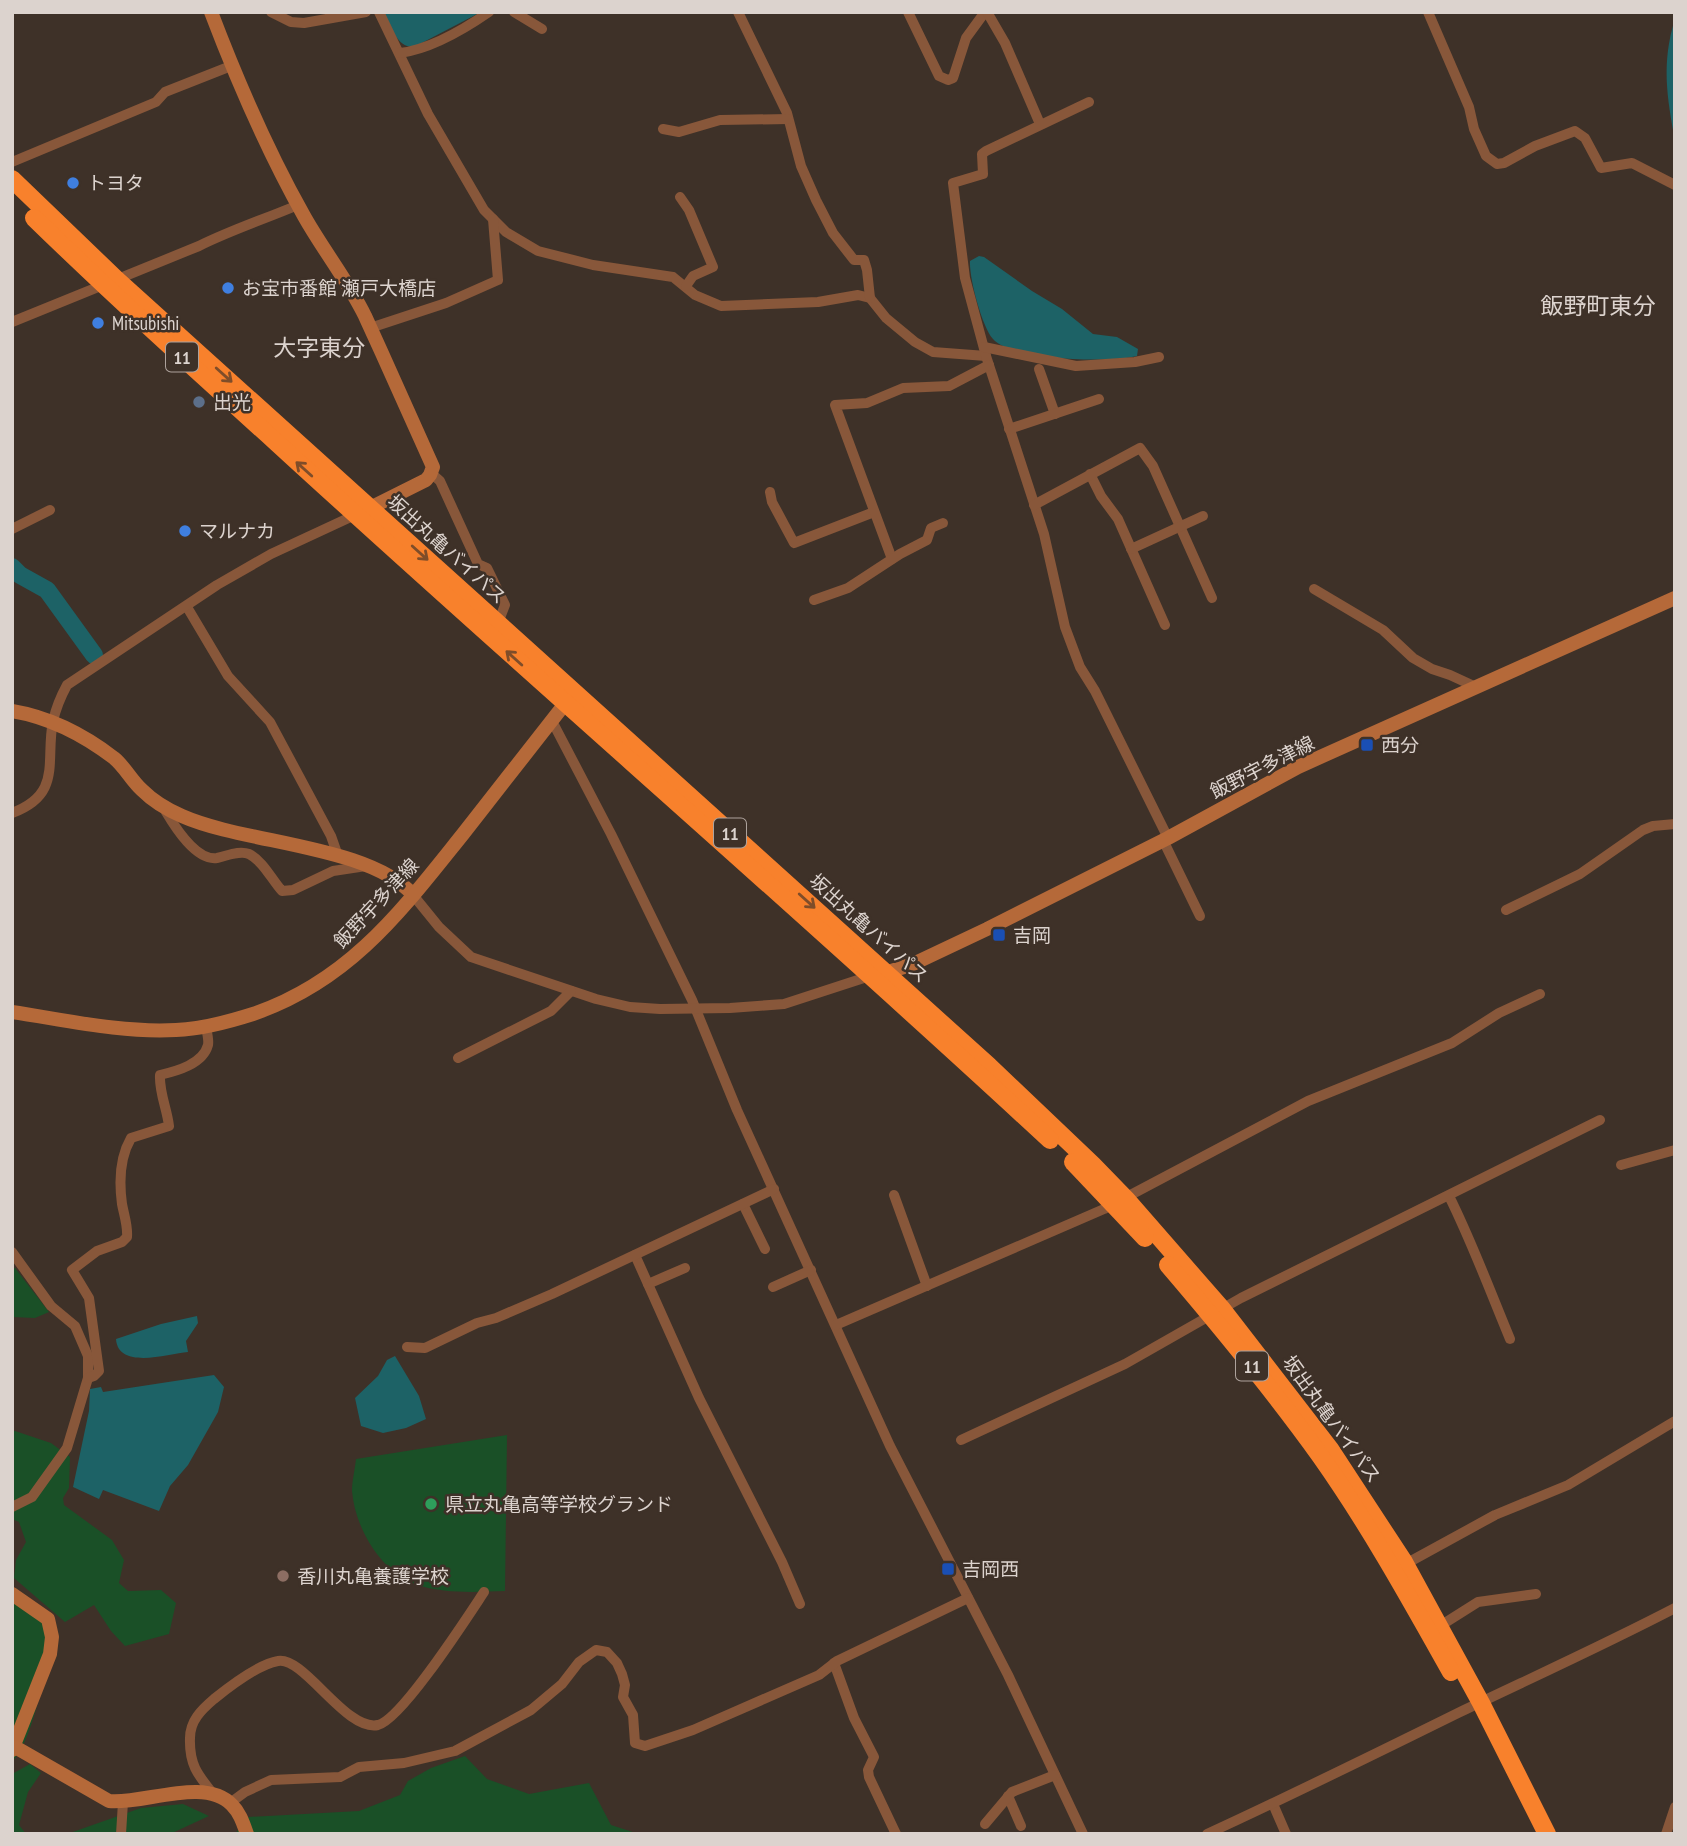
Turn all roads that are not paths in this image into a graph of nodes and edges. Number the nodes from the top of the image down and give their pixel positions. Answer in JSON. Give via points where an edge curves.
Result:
{"nodes":[{"id":1,"x":211,"y":12,"type":"edge"},
{"id":2,"x":271,"y":12,"type":"edge"},
{"id":3,"x":366,"y":12,"type":"edge"},
{"id":4,"x":379,"y":12,"type":"edge"},
{"id":5,"x":489,"y":12,"type":"edge"},
{"id":6,"x":514,"y":12,"type":"edge"},
{"id":7,"x":738,"y":12,"type":"edge"},
{"id":8,"x":908,"y":12,"type":"edge"},
{"id":9,"x":986,"y":12,"type":"edge"},
{"id":10,"x":1428,"y":12,"type":"edge"},
{"id":11,"x":542,"y":29,"type":"dead end"},
{"id":12,"x":400,"y":53,"type":"junction"},
{"id":13,"x":231,"y":66,"type":"junction"},
{"id":14,"x":1089,"y":102,"type":"dead end"},
{"id":15,"x":788,"y":119,"type":"junction"},
{"id":16,"x":1040,"y":124,"type":"junction"},
{"id":17,"x":663,"y":129,"type":"dead end"},
{"id":18,"x":12,"y":162,"type":"edge"},
{"id":19,"x":12,"y":179,"type":"edge"},
{"id":20,"x":1675,"y":185,"type":"edge"},
{"id":21,"x":12,"y":196,"type":"edge"},
{"id":22,"x":680,"y":197,"type":"dead end"},
{"id":23,"x":298,"y":205,"type":"junction"},
{"id":24,"x":493,"y":219,"type":"junction"},
{"id":25,"x":110,"y":282,"type":"junction"},
{"id":26,"x":686,"y":286,"type":"junction"},
{"id":27,"x":870,"y":298,"type":"junction"},
{"id":28,"x":12,"y":322,"type":"edge"},
{"id":29,"x":370,"y":328,"type":"junction"},
{"id":30,"x":986,"y":356,"type":"junction"},
{"id":31,"x":1159,"y":357,"type":"dead end"},
{"id":32,"x":1039,"y":369,"type":"dead end"},
{"id":33,"x":1099,"y":399,"type":"dead end"},
{"id":34,"x":1055,"y":414,"type":"junction"},
{"id":35,"x":1009,"y":429,"type":"junction"},
{"id":36,"x":431,"y":474,"type":"junction"},
{"id":37,"x":1090,"y":474,"type":"junction"},
{"id":38,"x":771,"y":492,"type":"dead end"},
{"id":39,"x":1034,"y":505,"type":"junction"},
{"id":40,"x":50,"y":510,"type":"dead end"},
{"id":41,"x":362,"y":512,"type":"junction"},
{"id":42,"x":874,"y":512,"type":"junction"},
{"id":43,"x":1203,"y":516,"type":"dead end"},
{"id":44,"x":943,"y":523,"type":"dead end"},
{"id":45,"x":1180,"y":527,"type":"junction"},
{"id":46,"x":12,"y":529,"type":"edge"},
{"id":47,"x":1131,"y":549,"type":"junction"},
{"id":48,"x":892,"y":559,"type":"junction"},
{"id":49,"x":1314,"y":589,"type":"dead end"},
{"id":50,"x":1212,"y":598,"type":"dead end"},
{"id":51,"x":1675,"y":598,"type":"edge"},
{"id":52,"x":814,"y":600,"type":"dead end"},
{"id":53,"x":187,"y":607,"type":"junction"},
{"id":54,"x":498,"y":623,"type":"junction"},
{"id":55,"x":1165,"y":625,"type":"dead end"},
{"id":56,"x":1476,"y":687,"type":"junction"},
{"id":57,"x":570,"y":697,"type":"junction"},
{"id":58,"x":12,"y":711,"type":"edge"},
{"id":59,"x":552,"y":721,"type":"junction"},
{"id":60,"x":53,"y":722,"type":"junction"},
{"id":61,"x":166,"y":808,"type":"junction"},
{"id":62,"x":12,"y":813,"type":"edge"},
{"id":63,"x":1675,"y":824,"type":"edge"},
{"id":64,"x":1166,"y":839,"type":"junction"},
{"id":65,"x":338,"y":856,"type":"junction"},
{"id":66,"x":366,"y":866,"type":"junction"},
{"id":67,"x":413,"y":895,"type":"junction"},
{"id":68,"x":1506,"y":910,"type":"dead end"},
{"id":69,"x":1200,"y":916,"type":"dead end"},
{"id":70,"x":879,"y":974,"type":"junction"},
{"id":71,"x":571,"y":991,"type":"junction"},
{"id":72,"x":1540,"y":994,"type":"dead end"},
{"id":73,"x":694,"y":1007,"type":"junction"},
{"id":74,"x":12,"y":1012,"type":"edge"},
{"id":75,"x":206,"y":1027,"type":"junction"},
{"id":76,"x":458,"y":1058,"type":"dead end"},
{"id":77,"x":1600,"y":1120,"type":"dead end"},
{"id":78,"x":1675,"y":1150,"type":"edge"},
{"id":79,"x":1621,"y":1165,"type":"dead end"},
{"id":80,"x":774,"y":1189,"type":"junction"},
{"id":81,"x":894,"y":1195,"type":"dead end"},
{"id":82,"x":1449,"y":1195,"type":"junction"},
{"id":83,"x":1119,"y":1202,"type":"junction"},
{"id":84,"x":743,"y":1204,"type":"junction"},
{"id":85,"x":765,"y":1249,"type":"dead end"},
{"id":86,"x":12,"y":1252,"type":"edge"},
{"id":87,"x":635,"y":1255,"type":"junction"},
{"id":88,"x":685,"y":1268,"type":"dead end"},
{"id":89,"x":811,"y":1270,"type":"junction"},
{"id":90,"x":648,"y":1284,"type":"junction"},
{"id":91,"x":927,"y":1286,"type":"junction"},
{"id":92,"x":774,"y":1287,"type":"dead end"},
{"id":93,"x":1216,"y":1312,"type":"junction"},
{"id":94,"x":836,"y":1325,"type":"junction"},
{"id":95,"x":1510,"y":1339,"type":"dead end"},
{"id":96,"x":407,"y":1348,"type":"dead end"},
{"id":97,"x":88,"y":1378,"type":"junction"},
{"id":98,"x":1675,"y":1421,"type":"edge"},
{"id":99,"x":961,"y":1440,"type":"dead end"},
{"id":100,"x":12,"y":1507,"type":"edge"},
{"id":101,"x":1393,"y":1566,"type":"junction"},
{"id":102,"x":484,"y":1591,"type":"dead end"},
{"id":103,"x":12,"y":1594,"type":"edge"},
{"id":104,"x":1536,"y":1594,"type":"dead end"},
{"id":105,"x":968,"y":1598,"type":"junction"},
{"id":106,"x":800,"y":1604,"type":"dead end"},
{"id":107,"x":1675,"y":1608,"type":"edge"},
{"id":108,"x":1440,"y":1626,"type":"junction"},
{"id":109,"x":834,"y":1663,"type":"junction"},
{"id":110,"x":1476,"y":1705,"type":"junction"},
{"id":111,"x":14,"y":1748,"type":"edge"},
{"id":112,"x":1055,"y":1775,"type":"junction"},
{"id":113,"x":214,"y":1795,"type":"junction"},
{"id":114,"x":1008,"y":1796,"type":"junction"},
{"id":115,"x":123,"y":1802,"type":"junction"},
{"id":116,"x":230,"y":1802,"type":"junction"},
{"id":117,"x":1273,"y":1804,"type":"junction"},
{"id":118,"x":1675,"y":1807,"type":"edge"},
{"id":119,"x":985,"y":1824,"type":"dead end"},
{"id":120,"x":1021,"y":1826,"type":"dead end"},
{"id":121,"x":121,"y":1834,"type":"edge"},
{"id":122,"x":247,"y":1834,"type":"edge"},
{"id":123,"x":896,"y":1834,"type":"edge"},
{"id":124,"x":1083,"y":1834,"type":"edge"},
{"id":125,"x":1208,"y":1834,"type":"edge"},
{"id":126,"x":1286,"y":1834,"type":"edge"},
{"id":127,"x":1534,"y":1834,"type":"edge"},
{"id":128,"x":1547,"y":1834,"type":"edge"},
{"id":129,"x":1666,"y":1834,"type":"edge"}],
"edges":[{"from":1,"to":13,"type":"main road"},
{"from":2,"to":3,"type":"street","via":[[304,23]]},
{"from":4,"to":12,"type":"street"},
{"from":5,"to":12,"type":"street","via":[[416,51]]},
{"from":6,"to":11,"type":"street"},
{"from":7,"to":15,"type":"street"},
{"from":8,"to":9,"type":"street","via":[[939,76],[948,80],[953,78],[966,38]]},
{"from":9,"to":16,"type":"street","via":[[1005,43]]},
{"from":10,"to":20,"type":"street","via":[[1486,156],[1497,164],[1575,131],[1585,138],[1601,168],[1632,163]]},
{"from":12,"to":24,"type":"street","via":[[428,114]]},
{"from":13,"to":18,"type":"street"},
{"from":13,"to":23,"type":"main road"},
{"from":14,"to":16,"type":"street"},
{"from":15,"to":17,"type":"street","via":[[720,120],[679,132]]},
{"from":15,"to":27,"type":"street","via":[[801,166],[833,233],[853,260],[863,261]]},
{"from":16,"to":30,"type":"street","via":[[982,154],[983,174],[953,183],[965,278]]},
{"from":19,"to":25,"type":"highway","name":"坂出丸亀バイパス","number":"11"},
{"from":21,"to":25,"type":"highway","name":"坂出丸亀バイパス","number":"11"},
{"from":22,"to":26,"type":"street","via":[[713,267],[692,275]]},
{"from":23,"to":25,"type":"street"},
{"from":23,"to":29,"type":"main road"},
{"from":24,"to":26,"type":"street","via":[[538,251],[673,277]]},
{"from":24,"to":29,"type":"street","via":[[498,280]]},
{"from":25,"to":28,"type":"street"},
{"from":25,"to":41,"type":"highway","name":"坂出丸亀バイパス","number":"11"},
{"from":26,"to":27,"type":"street","via":[[704,301],[721,306],[818,302],[849,295]]},
{"from":27,"to":30,"type":"street","via":[[886,318],[933,352]]},
{"from":29,"to":36,"type":"main road","via":[[433,467]]},
{"from":30,"to":31,"type":"street","via":[[1076,366]]},
{"from":30,"to":35,"type":"street"},
{"from":30,"to":42,"type":"street","via":[[949,386],[903,388],[867,402],[835,405]]},
{"from":32,"to":34,"type":"street"},
{"from":33,"to":34,"type":"street"},
{"from":34,"to":35,"type":"street"},
{"from":35,"to":39,"type":"street"},
{"from":36,"to":41,"type":"main road"},
{"from":36,"to":54,"type":"street","via":[[440,481],[478,564],[487,568],[505,605]]},
{"from":37,"to":39,"type":"street"},
{"from":37,"to":45,"type":"street","via":[[1140,448]]},
{"from":37,"to":47,"type":"street"},
{"from":38,"to":42,"type":"street","via":[[794,543]]},
{"from":39,"to":64,"type":"street","via":[[1065,627],[1080,667],[1096,691]]},
{"from":40,"to":46,"type":"street"},
{"from":41,"to":53,"type":"street","via":[[271,554]]},
{"from":41,"to":54,"type":"highway","name":"坂出丸亀バイパス","number":"11","one_way":true},
{"from":57,"to":41,"type":"highway","name":"坂出丸亀バイパス","number":"11","one_way":true},
{"from":42,"to":48,"type":"street"},
{"from":43,"to":45,"type":"street"},
{"from":44,"to":48,"type":"street","via":[[931,528],[927,540]]},
{"from":45,"to":47,"type":"street"},
{"from":45,"to":50,"type":"street"},
{"from":47,"to":55,"type":"street"},
{"from":48,"to":52,"type":"street","via":[[848,589]]},
{"from":49,"to":56,"type":"street","via":[[1383,630],[1413,658]]},
{"from":51,"to":56,"type":"main road","name":"飯野宇多津線"},
{"from":53,"to":60,"type":"street","via":[[67,685]]},
{"from":53,"to":65,"type":"street","via":[[228,676],[270,722]]},
{"from":54,"to":57,"type":"highway","name":"坂出丸亀バイパス","number":"11"},
{"from":56,"to":64,"type":"main road","name":"飯野宇多津線","via":[[1298,767]]},
{"from":57,"to":59,"type":"main road","name":"飯野宇多津線"},
{"from":57,"to":70,"type":"highway","name":"坂出丸亀バイパス","number":"11","via":[[768,869]]},
{"from":58,"to":60,"type":"main road"},
{"from":59,"to":67,"type":"main road","name":"飯野宇多津線"},
{"from":59,"to":73,"type":"street"},
{"from":60,"to":61,"type":"main road","via":[[114,758],[141,790]]},
{"from":60,"to":62,"type":"street","via":[[50,774],[42,792],[26,808]]},
{"from":61,"to":65,"type":"main road","via":[[198,822]]},
{"from":61,"to":66,"type":"street","via":[[181,838],[201,853],[214,859],[247,853],[282,891],[333,871]]},
{"from":63,"to":68,"type":"street","via":[[1643,830],[1580,874]]},
{"from":64,"to":69,"type":"street"},
{"from":64,"to":70,"type":"main road","name":"飯野宇多津線","via":[[913,964]]},
{"from":65,"to":66,"type":"main road"},
{"from":66,"to":67,"type":"main road","via":[[384,872]]},
{"from":67,"to":71,"type":"street","via":[[471,957]]},
{"from":67,"to":75,"type":"main road","name":"飯野宇多津線","via":[[376,937],[337,971],[278,1005]]},
{"from":70,"to":73,"type":"street","via":[[784,1004]]},
{"from":70,"to":83,"type":"highway","name":"坂出丸亀バイパス","number":"11"},
{"from":71,"to":73,"type":"street","via":[[642,1008]]},
{"from":71,"to":76,"type":"street","via":[[551,1011]]},
{"from":72,"to":83,"type":"street","via":[[1452,1043],[1308,1101]]},
{"from":73,"to":80,"type":"street"},
{"from":74,"to":75,"type":"main road","name":"飯野宇多津線","via":[[133,1029]]},
{"from":75,"to":97,"type":"street","via":[[208,1045],[202,1056],[160,1075],[169,1126],[131,1138],[124,1150],[122,1201],[127,1237],[72,1270],[89,1298],[95,1331],[99,1371]]},
{"from":77,"to":82,"type":"street"},
{"from":78,"to":79,"type":"street"},
{"from":80,"to":84,"type":"street"},
{"from":80,"to":89,"type":"street"},
{"from":81,"to":91,"type":"street"},
{"from":82,"to":93,"type":"street"},
{"from":82,"to":95,"type":"street"},
{"from":83,"to":91,"type":"street"},
{"from":83,"to":93,"type":"highway","name":"坂出丸亀バイパス","number":"11","via":[[1143,1236]]},
{"from":84,"to":85,"type":"street"},
{"from":84,"to":87,"type":"street"},
{"from":86,"to":97,"type":"street","via":[[51,1306],[75,1326],[88,1356]]},
{"from":87,"to":90,"type":"street"},
{"from":87,"to":96,"type":"street","via":[[425,1348]]},
{"from":88,"to":90,"type":"street"},
{"from":89,"to":92,"type":"street"},
{"from":89,"to":94,"type":"street"},
{"from":90,"to":106,"type":"street"},
{"from":91,"to":94,"type":"street"},
{"from":93,"to":99,"type":"street","via":[[1125,1364]]},
{"from":93,"to":101,"type":"highway","name":"坂出丸亀バイパス","number":"11"},
{"from":94,"to":105,"type":"street","via":[[890,1446]]},
{"from":97,"to":100,"type":"street","via":[[67,1448],[32,1497]]},
{"from":98,"to":101,"type":"street","via":[[1568,1485]]},
{"from":101,"to":108,"type":"highway","name":"坂出丸亀バイパス","number":"11"},
{"from":101,"to":110,"type":"highway","name":"坂出丸亀バイパス","number":"11"},
{"from":102,"to":113,"type":"street","via":[[409,1697],[387,1721],[376,1726],[358,1721],[285,1660],[259,1669],[214,1699],[199,1712],[190,1730],[190,1757]]},
{"from":103,"to":111,"type":"main road","via":[[48,1619],[52,1637],[50,1654]]},
{"from":104,"to":108,"type":"street","via":[[1478,1602]]},
{"from":105,"to":109,"type":"street"},
{"from":105,"to":112,"type":"street"},
{"from":107,"to":110,"type":"street"},
{"from":108,"to":110,"type":"highway","name":"坂出丸亀バイパス","number":"11"},
{"from":109,"to":116,"type":"street","via":[[819,1675],[645,1746],[635,1743],[633,1715],[623,1697],[625,1685],[617,1663],[607,1652],[596,1650],[531,1710],[455,1751],[359,1767],[340,1777],[271,1780]]},
{"from":109,"to":123,"type":"street","via":[[874,1757],[869,1777]]},
{"from":110,"to":117,"type":"street"},
{"from":110,"to":127,"type":"highway","name":"坂出丸亀バイパス","number":"11"},
{"from":110,"to":128,"type":"highway","name":"坂出丸亀バイパス","number":"11"},
{"from":111,"to":115,"type":"main road","via":[[96,1795]]},
{"from":112,"to":114,"type":"street"},
{"from":112,"to":124,"type":"street"},
{"from":113,"to":115,"type":"main road","via":[[184,1793]]},
{"from":113,"to":116,"type":"main road"},
{"from":114,"to":119,"type":"street"},
{"from":114,"to":120,"type":"street"},
{"from":115,"to":121,"type":"street"},
{"from":116,"to":122,"type":"main road"},
{"from":117,"to":125,"type":"street"},
{"from":117,"to":126,"type":"street"},
{"from":118,"to":129,"type":"street"}]}
